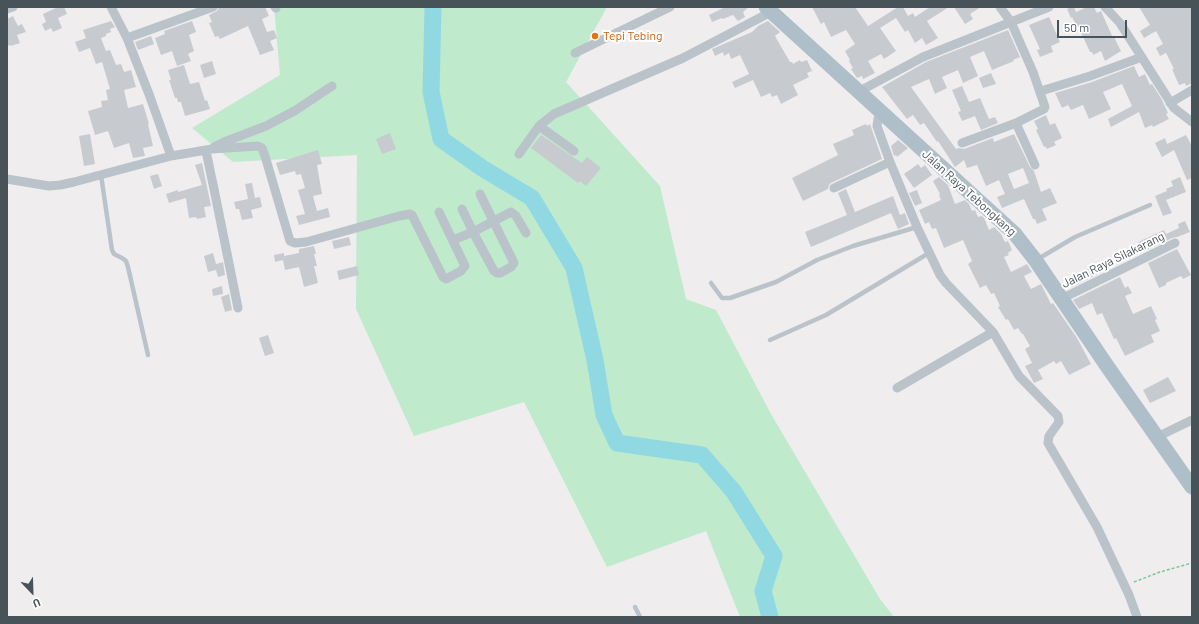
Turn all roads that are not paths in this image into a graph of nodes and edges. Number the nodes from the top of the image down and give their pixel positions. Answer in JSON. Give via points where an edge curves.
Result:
{"nodes":[{"id":1,"x":13,"y":7,"type":"edge"},
{"id":2,"x":110,"y":7,"type":"edge"},
{"id":3,"x":213,"y":7,"type":"edge"},
{"id":4,"x":670,"y":7,"type":"edge"},
{"id":5,"x":1000,"y":7,"type":"edge"},
{"id":6,"x":1048,"y":7,"type":"edge"},
{"id":7,"x":1105,"y":7,"type":"edge"},
{"id":8,"x":7,"y":9,"type":"edge"},
{"id":9,"x":768,"y":9,"type":"edge"},
{"id":10,"x":1011,"y":22,"type":"junction"},
{"id":11,"x":127,"y":38,"type":"junction"},
{"id":12,"x":575,"y":53,"type":"dead end"},
{"id":13,"x":1142,"y":57,"type":"junction"},
{"id":14,"x":332,"y":86,"type":"dead end"},
{"id":15,"x":1192,"y":90,"type":"edge"},
{"id":16,"x":1041,"y":91,"type":"junction"},
{"id":17,"x":858,"y":92,"type":"junction"},
{"id":18,"x":1170,"y":103,"type":"junction"},
{"id":19,"x":881,"y":112,"type":"junction"},
{"id":20,"x":1192,"y":122,"type":"edge"},
{"id":21,"x":1016,"y":123,"type":"junction"},
{"id":22,"x":539,"y":126,"type":"junction"},
{"id":23,"x":962,"y":143,"type":"dead end"},
{"id":24,"x":208,"y":150,"type":"junction"},
{"id":25,"x":574,"y":151,"type":"dead end"},
{"id":26,"x":519,"y":154,"type":"dead end"},
{"id":27,"x":170,"y":156,"type":"junction"},
{"id":28,"x":890,"y":162,"type":"junction"},
{"id":29,"x":1035,"y":165,"type":"dead end"},
{"id":30,"x":101,"y":175,"type":"junction"},
{"id":31,"x":7,"y":179,"type":"edge"},
{"id":32,"x":834,"y":188,"type":"dead end"},
{"id":33,"x":480,"y":194,"type":"dead end"},
{"id":34,"x":1150,"y":205,"type":"dead end"},
{"id":35,"x":462,"y":209,"type":"dead end"},
{"id":36,"x":439,"y":212,"type":"dead end"},
{"id":37,"x":493,"y":222,"type":"junction"},
{"id":38,"x":917,"y":227,"type":"junction"},
{"id":39,"x":472,"y":232,"type":"junction"},
{"id":40,"x":526,"y":233,"type":"dead end"},
{"id":41,"x":453,"y":240,"type":"junction"},
{"id":42,"x":1175,"y":243,"type":"dead end"},
{"id":43,"x":929,"y":253,"type":"junction"},
{"id":44,"x":1036,"y":261,"type":"junction"},
{"id":45,"x":711,"y":283,"type":"dead end"},
{"id":46,"x":1061,"y":299,"type":"junction"},
{"id":47,"x":238,"y":308,"type":"dead end"},
{"id":48,"x":993,"y":332,"type":"junction"},
{"id":49,"x":770,"y":340,"type":"dead end"},
{"id":50,"x":148,"y":355,"type":"dead end"},
{"id":51,"x":897,"y":388,"type":"dead end"},
{"id":52,"x":1192,"y":420,"type":"edge"},
{"id":53,"x":1157,"y":437,"type":"junction"},
{"id":54,"x":1192,"y":487,"type":"edge"},
{"id":55,"x":634,"y":607,"type":"dead end"},
{"id":56,"x":640,"y":617,"type":"edge"},
{"id":57,"x":1137,"y":617,"type":"edge"}],
"edges":[{"from":1,"to":8,"type":"street"},
{"from":2,"to":11,"type":"street"},
{"from":3,"to":11,"type":"street"},
{"from":4,"to":12,"type":"street"},
{"from":5,"to":10,"type":"street"},
{"from":6,"to":10,"type":"street"},
{"from":7,"to":13,"type":"street","via":[[1120,23]]},
{"from":9,"to":17,"type":"main road","name":"Jalan Raya Tebongkang"},
{"from":9,"to":22,"type":"street","via":[[683,58],[562,109]]},
{"from":10,"to":16,"type":"street"},
{"from":10,"to":17,"type":"street","via":[[923,57]]},
{"from":11,"to":27,"type":"street"},
{"from":13,"to":16,"type":"street"},
{"from":13,"to":18,"type":"street"},
{"from":14,"to":24,"type":"street","via":[[266,126]]},
{"from":15,"to":18,"type":"street"},
{"from":16,"to":21,"type":"street","via":[[1044,109]]},
{"from":17,"to":19,"type":"main road","name":"Jalan Raya Tebongkang"},
{"from":18,"to":20,"type":"street"},
{"from":19,"to":28,"type":"street","via":[[877,126]]},
{"from":19,"to":44,"type":"main road","name":"Jalan Raya Tebongkang","via":[[1004,224]]},
{"from":21,"to":23,"type":"street"},
{"from":21,"to":29,"type":"street"},
{"from":22,"to":25,"type":"street"},
{"from":22,"to":26,"type":"street"},
{"from":24,"to":27,"type":"street"},
{"from":24,"to":41,"type":"street","via":[[253,146],[262,148],[290,241],[296,243],[338,234],[410,214],[443,278],[446,278],[461,271],[465,266]]},
{"from":24,"to":47,"type":"street"},
{"from":27,"to":30,"type":"street"},
{"from":28,"to":32,"type":"street"},
{"from":28,"to":38,"type":"street"},
{"from":30,"to":31,"type":"street","via":[[48,186]]},
{"from":30,"to":50,"type":"lane","via":[[112,250],[126,261],[128,266]]},
{"from":33,"to":37,"type":"street"},
{"from":34,"to":44,"type":"lane","via":[[1075,237]]},
{"from":35,"to":39,"type":"street"},
{"from":36,"to":41,"type":"street"},
{"from":37,"to":39,"type":"street"},
{"from":37,"to":39,"type":"street","via":[[514,263],[500,273],[494,272]]},
{"from":37,"to":40,"type":"street","via":[[511,212]]},
{"from":38,"to":43,"type":"street"},
{"from":38,"to":45,"type":"lane","via":[[853,246],[817,260],[776,282],[730,298],[722,298]]},
{"from":39,"to":41,"type":"street"},
{"from":42,"to":46,"type":"street","name":"Jalan Raya Silakarang"},
{"from":43,"to":48,"type":"street","via":[[942,279]]},
{"from":43,"to":49,"type":"lane","via":[[826,314]]},
{"from":44,"to":46,"type":"main road","name":"Jalan Raya Tebongkang"},
{"from":46,"to":53,"type":"main road","name":"Jalan Raya Tebongkang"},
{"from":48,"to":51,"type":"street"},
{"from":48,"to":57,"type":"street","via":[[1019,376],[1058,416],[1059,422],[1049,436],[1048,443],[1097,527]]},
{"from":52,"to":53,"type":"street"},
{"from":53,"to":54,"type":"main road","name":"Jalan Raya Tebongkang"},
{"from":55,"to":56,"type":"lane"}]}
